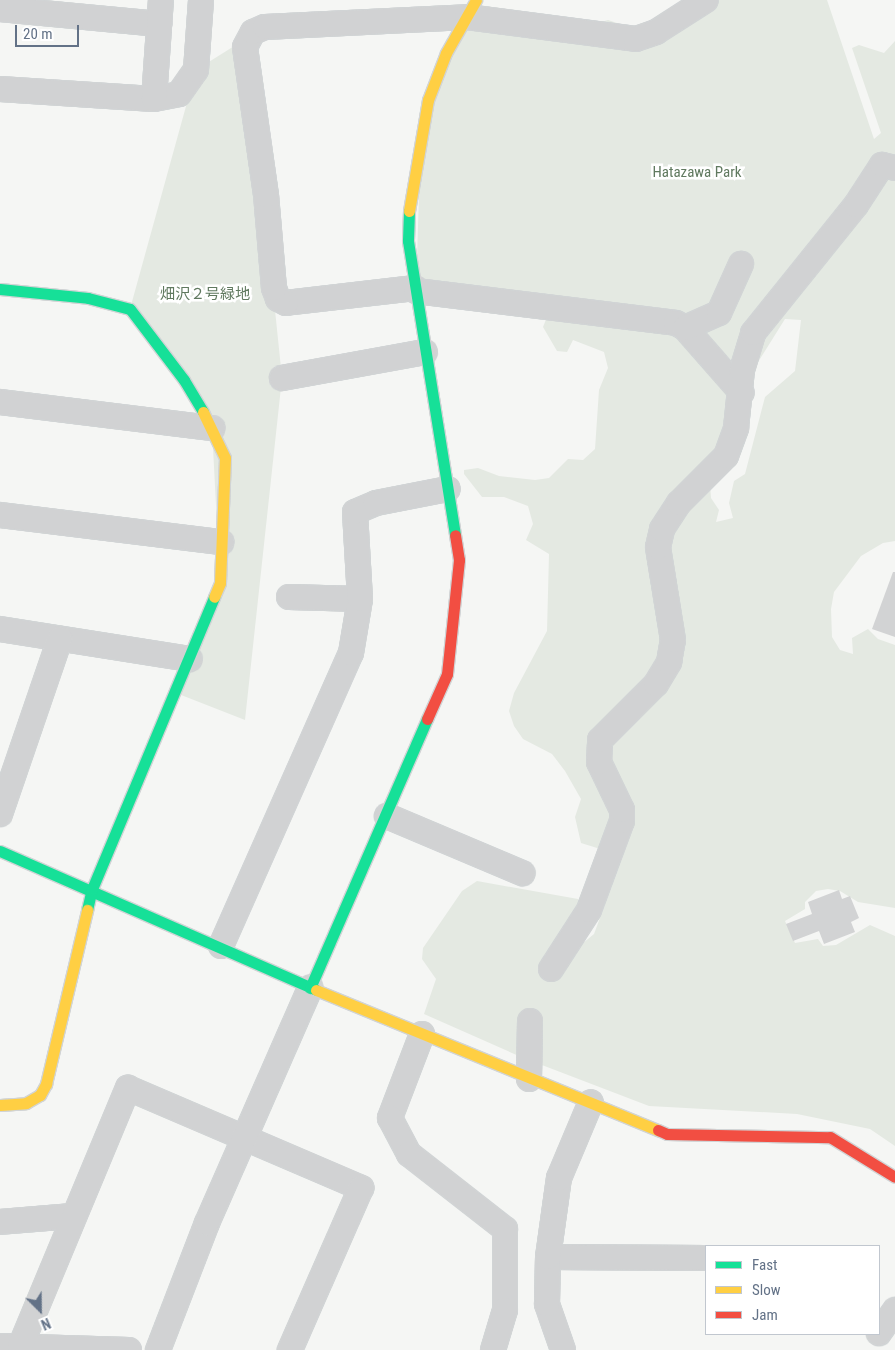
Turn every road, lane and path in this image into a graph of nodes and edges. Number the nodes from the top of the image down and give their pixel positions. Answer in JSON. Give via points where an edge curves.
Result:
{"nodes":[{"id":1,"x":161,"y":0,"type":"edge"},
{"id":2,"x":201,"y":0,"type":"edge"},
{"id":3,"x":706,"y":0,"type":"edge"},
{"id":4,"x":0,"y":9,"type":"edge"},
{"id":5,"x":472,"y":9,"type":"edge"},
{"id":6,"x":159,"y":24,"type":"junction"},
{"id":7,"x":0,"y":89,"type":"edge"},
{"id":8,"x":154,"y":99,"type":"junction"},
{"id":9,"x":895,"y":168,"type":"edge"},
{"id":10,"x":741,"y":264,"type":"dead end"},
{"id":11,"x":0,"y":289,"type":"edge"},
{"id":12,"x":415,"y":289,"type":"junction"},
{"id":13,"x":685,"y":328,"type":"junction"},
{"id":14,"x":426,"y":352,"type":"junction"},
{"id":15,"x":282,"y":378,"type":"dead end"},
{"id":16,"x":742,"y":393,"type":"junction"},
{"id":17,"x":0,"y":402,"type":"edge"},
{"id":18,"x":212,"y":428,"type":"junction"},
{"id":19,"x":448,"y":488,"type":"junction"},
{"id":20,"x":0,"y":516,"type":"edge"},
{"id":21,"x":221,"y":542,"type":"junction"},
{"id":22,"x":289,"y":597,"type":"dead end"},
{"id":23,"x":360,"y":599,"type":"junction"},
{"id":24,"x":0,"y":629,"type":"edge"},
{"id":25,"x":60,"y":638,"type":"junction"},
{"id":26,"x":190,"y":659,"type":"junction"},
{"id":27,"x":0,"y":814,"type":"edge"},
{"id":28,"x":387,"y":816,"type":"junction"},
{"id":29,"x":0,"y":851,"type":"edge"},
{"id":30,"x":522,"y":873,"type":"dead end"},
{"id":31,"x":92,"y":889,"type":"junction"},
{"id":32,"x":222,"y":946,"type":"junction"},
{"id":33,"x":551,"y":969,"type":"dead end"},
{"id":34,"x":310,"y":988,"type":"junction"},
{"id":35,"x":530,"y":1021,"type":"dead end"},
{"id":36,"x":422,"y":1034,"type":"junction"},
{"id":37,"x":529,"y":1079,"type":"junction"},
{"id":38,"x":591,"y":1102,"type":"junction"},
{"id":39,"x":0,"y":1105,"type":"edge"},
{"id":40,"x":247,"y":1136,"type":"junction"},
{"id":41,"x":895,"y":1177,"type":"edge"},
{"id":42,"x":73,"y":1216,"type":"junction"},
{"id":43,"x":0,"y":1222,"type":"edge"},
{"id":44,"x":548,"y":1256,"type":"junction"},
{"id":45,"x":705,"y":1258,"type":"edge"},
{"id":46,"x":889,"y":1309,"type":"edge"},
{"id":47,"x":880,"y":1332,"type":"edge"},
{"id":48,"x":878,"y":1335,"type":"edge"},
{"id":49,"x":10,"y":1347,"type":"edge"},
{"id":50,"x":129,"y":1350,"type":"edge"},
{"id":51,"x":158,"y":1350,"type":"edge"},
{"id":52,"x":290,"y":1350,"type":"edge"},
{"id":53,"x":493,"y":1350,"type":"edge"},
{"id":54,"x":563,"y":1350,"type":"edge"},
{"id":55,"x":867,"y":1350,"type":"edge"}],
"edges":[{"from":1,"to":6,"type":"street"},
{"from":2,"to":8,"type":"street","via":[[196,70],[179,94]]},
{"from":3,"to":5,"type":"street","via":[[656,32],[636,39]]},
{"from":4,"to":6,"type":"street"},
{"from":5,"to":12,"type":"street","via":[[446,53],[428,100],[416,151],[408,241]]},
{"from":5,"to":12,"type":"street","via":[[265,27],[252,32],[245,47],[266,195],[274,288],[278,299],[286,303]]},
{"from":6,"to":8,"type":"street"},
{"from":7,"to":8,"type":"street"},
{"from":9,"to":16,"type":"street","via":[[882,165],[829,240],[753,333],[742,370]]},
{"from":10,"to":13,"type":"street","via":[[719,313]]},
{"from":11,"to":18,"type":"street","via":[[88,298],[130,309],[184,380]]},
{"from":12,"to":13,"type":"street","via":[[658,320]]},
{"from":12,"to":14,"type":"street"},
{"from":13,"to":16,"type":"street"},
{"from":14,"to":15,"type":"street"},
{"from":14,"to":19,"type":"street"},
{"from":16,"to":33,"type":"street","via":[[736,428],[726,456],[679,503],[662,529],[658,547],[673,640],[669,662],[656,684],[600,740],[599,762],[622,810],[622,821],[589,910]]},
{"from":17,"to":18,"type":"street"},
{"from":18,"to":21,"type":"street","via":[[225,458]]},
{"from":19,"to":23,"type":"street","via":[[376,503],[355,512]]},
{"from":19,"to":28,"type":"street","via":[[459,560],[447,674]]},
{"from":20,"to":21,"type":"street"},
{"from":21,"to":26,"type":"street","via":[[220,583]]},
{"from":22,"to":23,"type":"street"},
{"from":23,"to":32,"type":"street","via":[[351,653]]},
{"from":24,"to":25,"type":"street"},
{"from":25,"to":26,"type":"street"},
{"from":25,"to":27,"type":"street"},
{"from":26,"to":31,"type":"street"},
{"from":28,"to":30,"type":"street"},
{"from":28,"to":34,"type":"street"},
{"from":29,"to":31,"type":"street"},
{"from":31,"to":32,"type":"street"},
{"from":31,"to":39,"type":"street","via":[[46,1084],[40,1095],[26,1103]]},
{"from":32,"to":34,"type":"street"},
{"from":34,"to":36,"type":"street"},
{"from":34,"to":40,"type":"street"},
{"from":35,"to":37,"type":"street"},
{"from":36,"to":37,"type":"street"},
{"from":36,"to":53,"type":"street","via":[[390,1118],[408,1154],[505,1229],[506,1310]]},
{"from":37,"to":38,"type":"street"},
{"from":38,"to":41,"type":"street","via":[[667,1134],[830,1137]]},
{"from":38,"to":44,"type":"street","via":[[559,1178]]},
{"from":40,"to":42,"type":"street","via":[[128,1088]]},
{"from":40,"to":51,"type":"street","via":[[207,1223]]},
{"from":40,"to":52,"type":"street","via":[[361,1188]]},
{"from":42,"to":43,"type":"street"},
{"from":42,"to":49,"type":"street"},
{"from":44,"to":45,"type":"street"},
{"from":44,"to":54,"type":"street","via":[[547,1304]]},
{"from":46,"to":47,"type":"street"},
{"from":48,"to":55,"type":"street"},
{"from":49,"to":50,"type":"street"}]}
